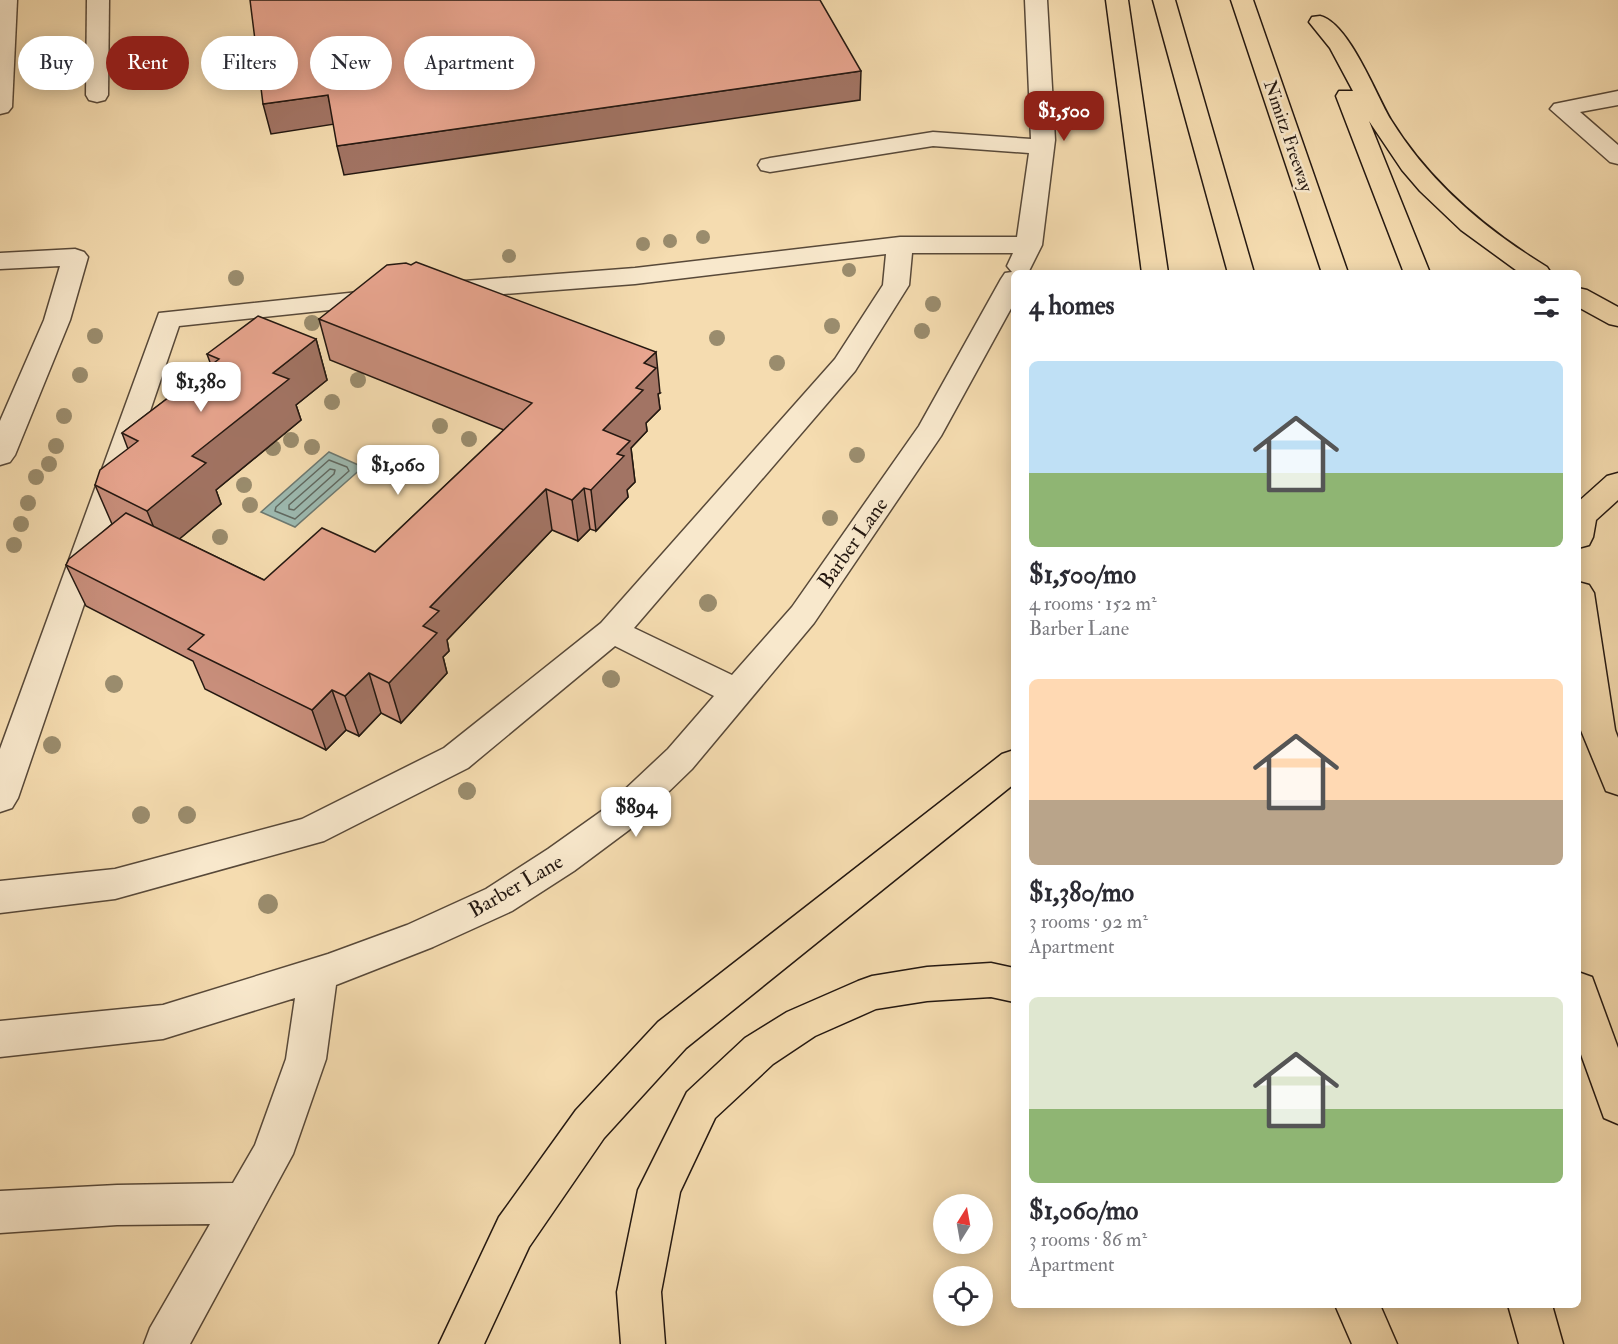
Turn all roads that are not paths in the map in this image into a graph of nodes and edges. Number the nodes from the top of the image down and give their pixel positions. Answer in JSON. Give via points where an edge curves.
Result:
{"nodes":[{"id":1,"x":6,"y":0,"type":"edge"},
{"id":2,"x":98,"y":0,"type":"edge"},
{"id":3,"x":1036,"y":0,"type":"edge"},
{"id":4,"x":1117,"y":0,"type":"edge"},
{"id":5,"x":1164,"y":0,"type":"edge"},
{"id":6,"x":1242,"y":0,"type":"edge"},
{"id":7,"x":1316,"y":11,"type":"edge"},
{"id":8,"x":97,"y":95,"type":"dead end"},
{"id":9,"x":1618,"y":98,"type":"edge"},
{"id":10,"x":0,"y":106,"type":"edge"},
{"id":11,"x":1042,"y":147,"type":"junction"},
{"id":12,"x":1618,"y":157,"type":"edge"},
{"id":13,"x":770,"y":165,"type":"dead end"},
{"id":14,"x":900,"y":245,"type":"junction"},
{"id":15,"x":1029,"y":245,"type":"junction"},
{"id":16,"x":0,"y":261,"type":"edge"},
{"id":17,"x":1018,"y":270,"type":"edge"},
{"id":18,"x":1155,"y":270,"type":"edge"},
{"id":19,"x":1239,"y":270,"type":"edge"},
{"id":20,"x":1334,"y":270,"type":"edge"},
{"id":21,"x":1416,"y":270,"type":"edge"},
{"id":22,"x":1533,"y":270,"type":"edge"},
{"id":23,"x":1011,"y":284,"type":"edge"},
{"id":24,"x":1581,"y":298,"type":"edge"},
{"id":25,"x":1618,"y":318,"type":"edge"},
{"id":26,"x":0,"y":455,"type":"edge"},
{"id":27,"x":1618,"y":483,"type":"edge"},
{"id":28,"x":1581,"y":516,"type":"edge"},
{"id":29,"x":1581,"y":614,"type":"edge"},
{"id":30,"x":612,"y":631,"type":"junction"},
{"id":31,"x":1581,"y":688,"type":"edge"},
{"id":32,"x":737,"y":692,"type":"junction"},
{"id":33,"x":1598,"y":731,"type":"junction"},
{"id":34,"x":1011,"y":766,"type":"edge"},
{"id":35,"x":1618,"y":781,"type":"edge"},
{"id":36,"x":0,"y":798,"type":"edge"},
{"id":37,"x":0,"y":897,"type":"edge"},
{"id":38,"x":318,"y":975,"type":"junction"},
{"id":39,"x":1011,"y":984,"type":"edge"},
{"id":40,"x":1581,"y":998,"type":"edge"},
{"id":41,"x":0,"y":1039,"type":"edge"},
{"id":42,"x":1618,"y":1105,"type":"edge"},
{"id":43,"x":245,"y":1203,"type":"junction"},
{"id":44,"x":0,"y":1212,"type":"edge"},
{"id":45,"x":1358,"y":1308,"type":"edge"},
{"id":46,"x":1372,"y":1308,"type":"edge"},
{"id":47,"x":1531,"y":1308,"type":"edge"},
{"id":48,"x":166,"y":1344,"type":"edge"},
{"id":49,"x":461,"y":1344,"type":"edge"},
{"id":50,"x":643,"y":1344,"type":"edge"},
{"id":51,"x":1375,"y":1344,"type":"edge"},
{"id":52,"x":1379,"y":1344,"type":"edge"},
{"id":53,"x":1541,"y":1344,"type":"edge"}],
"edges":[{"from":1,"to":10,"type":"street"},
{"from":2,"to":8,"type":"street"},
{"from":3,"to":11,"type":"street"},
{"from":4,"to":18,"type":"highway"},
{"from":5,"to":19,"type":"highway"},
{"from":6,"to":20,"type":"highway","name":"Nimitz Freeway"},
{"from":7,"to":21,"type":"highway"},
{"from":7,"to":22,"type":"highway","via":[[1410,165],[1458,217]]},
{"from":9,"to":12,"type":"street","via":[[1562,110]]},
{"from":11,"to":13,"type":"street","via":[[933,139]]},
{"from":11,"to":15,"type":"street"},
{"from":14,"to":15,"type":"street"},
{"from":14,"to":30,"type":"street","via":[[897,285],[845,365]]},
{"from":14,"to":36,"type":"street","via":[[635,276],[494,285],[168,319]]},
{"from":15,"to":17,"type":"street"},
{"from":16,"to":26,"type":"street","via":[[75,257],[57,320]]},
{"from":23,"to":32,"type":"street","name":"Barber Lane","via":[[931,429],[803,615]]},
{"from":24,"to":25,"type":"highway"},
{"from":27,"to":28,"type":"highway"},
{"from":29,"to":33,"type":"highway"},
{"from":30,"to":32,"type":"street"},
{"from":30,"to":37,"type":"street","via":[[456,758],[311,831],[115,884]]},
{"from":31,"to":33,"type":"highway"},
{"from":32,"to":38,"type":"street","name":"Barber Lane","via":[[680,759],[616,820],[561,860],[499,900],[420,936]]},
{"from":33,"to":35,"type":"highway"},
{"from":34,"to":49,"type":"highway","via":[[672,1035],[590,1124],[514,1232]]},
{"from":38,"to":41,"type":"street","name":"Barber Lane","via":[[163,1022]]},
{"from":38,"to":43,"type":"street","via":[[306,1059],[272,1154]]},
{"from":39,"to":50,"type":"highway","via":[[991,980],[948,982],[872,993],[801,1024],[768,1046],[701,1105],[659,1190],[639,1292]]},
{"from":40,"to":42,"type":"highway"},
{"from":43,"to":44,"type":"street"},
{"from":43,"to":48,"type":"street"},
{"from":45,"to":51,"type":"highway"},
{"from":46,"to":52,"type":"highway"},
{"from":47,"to":53,"type":"highway"}]}
